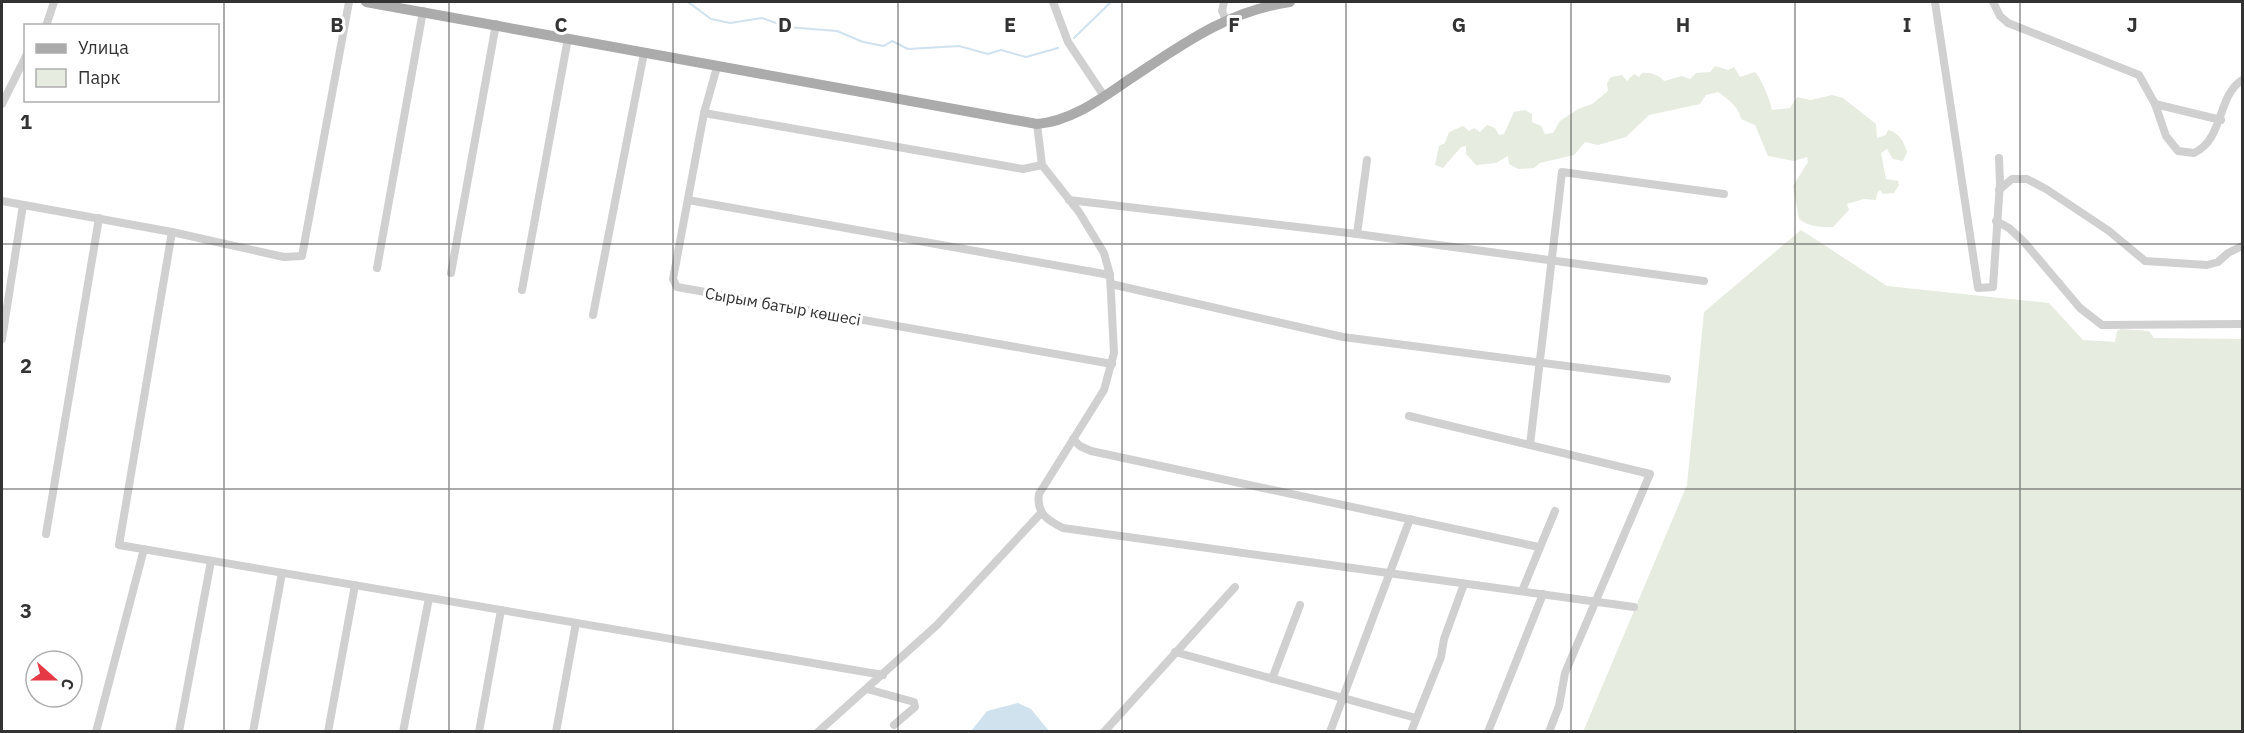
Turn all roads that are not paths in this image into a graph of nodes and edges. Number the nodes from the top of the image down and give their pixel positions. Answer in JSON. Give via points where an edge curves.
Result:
{"nodes":[{"id":1,"x":54,"y":2,"type":"edge"},
{"id":2,"x":349,"y":2,"type":"edge"},
{"id":3,"x":366,"y":2,"type":"edge"},
{"id":4,"x":1053,"y":2,"type":"edge"},
{"id":5,"x":1224,"y":2,"type":"edge"},
{"id":6,"x":1290,"y":2,"type":"edge"},
{"id":7,"x":1935,"y":2,"type":"edge"},
{"id":8,"x":1994,"y":2,"type":"edge"},
{"id":9,"x":423,"y":12,"type":"junction"},
{"id":10,"x":1226,"y":20,"type":"junction"},
{"id":11,"x":47,"y":24,"type":"edge"},
{"id":12,"x":496,"y":24,"type":"junction"},
{"id":13,"x":568,"y":38,"type":"junction"},
{"id":14,"x":644,"y":53,"type":"junction"},
{"id":15,"x":24,"y":60,"type":"edge"},
{"id":16,"x":717,"y":67,"type":"junction"},
{"id":17,"x":2242,"y":80,"type":"edge"},
{"id":18,"x":1104,"y":96,"type":"junction"},
{"id":19,"x":2,"y":104,"type":"edge"},
{"id":20,"x":2155,"y":104,"type":"junction"},
{"id":21,"x":704,"y":113,"type":"junction"},
{"id":22,"x":2221,"y":120,"type":"junction"},
{"id":23,"x":1036,"y":124,"type":"junction"},
{"id":24,"x":1999,"y":158,"type":"dead end"},
{"id":25,"x":1367,"y":160,"type":"dead end"},
{"id":26,"x":1042,"y":165,"type":"junction"},
{"id":27,"x":1999,"y":190,"type":"junction"},
{"id":28,"x":1724,"y":194,"type":"dead end"},
{"id":29,"x":688,"y":200,"type":"junction"},
{"id":30,"x":1069,"y":200,"type":"junction"},
{"id":31,"x":2,"y":201,"type":"edge"},
{"id":32,"x":23,"y":205,"type":"junction"},
{"id":33,"x":99,"y":218,"type":"junction"},
{"id":34,"x":1996,"y":221,"type":"junction"},
{"id":35,"x":172,"y":232,"type":"junction"},
{"id":36,"x":1357,"y":234,"type":"junction"},
{"id":37,"x":2242,"y":246,"type":"edge"},
{"id":38,"x":1552,"y":260,"type":"junction"},
{"id":39,"x":377,"y":268,"type":"dead end"},
{"id":40,"x":451,"y":273,"type":"dead end"},
{"id":41,"x":1110,"y":274,"type":"junction"},
{"id":42,"x":1704,"y":281,"type":"dead end"},
{"id":43,"x":1110,"y":285,"type":"junction"},
{"id":44,"x":522,"y":290,"type":"dead end"},
{"id":45,"x":593,"y":315,"type":"dead end"},
{"id":46,"x":2242,"y":324,"type":"edge"},
{"id":47,"x":2,"y":339,"type":"edge"},
{"id":48,"x":1112,"y":364,"type":"junction"},
{"id":49,"x":1539,"y":364,"type":"junction"},
{"id":50,"x":1667,"y":379,"type":"dead end"},
{"id":51,"x":1409,"y":416,"type":"dead end"},
{"id":52,"x":1073,"y":439,"type":"junction"},
{"id":53,"x":1530,"y":445,"type":"junction"},
{"id":54,"x":1555,"y":511,"type":"dead end"},
{"id":55,"x":1041,"y":513,"type":"junction"},
{"id":56,"x":1410,"y":519,"type":"junction"},
{"id":57,"x":46,"y":534,"type":"dead end"},
{"id":58,"x":1539,"y":547,"type":"junction"},
{"id":59,"x":144,"y":549,"type":"junction"},
{"id":60,"x":211,"y":561,"type":"junction"},
{"id":61,"x":282,"y":573,"type":"junction"},
{"id":62,"x":1389,"y":574,"type":"junction"},
{"id":63,"x":1464,"y":584,"type":"junction"},
{"id":64,"x":355,"y":585,"type":"junction"},
{"id":65,"x":1235,"y":587,"type":"dead end"},
{"id":66,"x":1522,"y":591,"type":"junction"},
{"id":67,"x":1543,"y":594,"type":"junction"},
{"id":68,"x":429,"y":598,"type":"junction"},
{"id":69,"x":1596,"y":602,"type":"junction"},
{"id":70,"x":1300,"y":605,"type":"dead end"},
{"id":71,"x":1634,"y":607,"type":"dead end"},
{"id":72,"x":501,"y":610,"type":"junction"},
{"id":73,"x":576,"y":623,"type":"junction"},
{"id":74,"x":1175,"y":652,"type":"junction"},
{"id":75,"x":883,"y":675,"type":"junction"},
{"id":76,"x":1272,"y":679,"type":"junction"},
{"id":77,"x":867,"y":689,"type":"junction"},
{"id":78,"x":1343,"y":698,"type":"junction"},
{"id":79,"x":1416,"y":718,"type":"junction"},
{"id":80,"x":894,"y":725,"type":"dead end"},
{"id":81,"x":96,"y":732,"type":"edge"},
{"id":82,"x":179,"y":732,"type":"edge"},
{"id":83,"x":253,"y":732,"type":"edge"},
{"id":84,"x":328,"y":732,"type":"edge"},
{"id":85,"x":403,"y":732,"type":"edge"},
{"id":86,"x":479,"y":732,"type":"edge"},
{"id":87,"x":556,"y":732,"type":"edge"},
{"id":88,"x":818,"y":732,"type":"edge"},
{"id":89,"x":1104,"y":732,"type":"edge"},
{"id":90,"x":1330,"y":732,"type":"edge"},
{"id":91,"x":1411,"y":732,"type":"edge"},
{"id":92,"x":1488,"y":732,"type":"edge"},
{"id":93,"x":1549,"y":732,"type":"edge"}],
"edges":[{"from":1,"to":11,"type":"street"},
{"from":2,"to":35,"type":"street","via":[[302,256],[284,257]]},
{"from":3,"to":9,"type":"main road"},
{"from":4,"to":18,"type":"street","via":[[1077,57]]},
{"from":5,"to":10,"type":"street"},
{"from":6,"to":10,"type":"main road","via":[[1260,6]]},
{"from":7,"to":34,"type":"street","via":[[1977,288],[1992,287]]},
{"from":8,"to":20,"type":"street","via":[[2000,16],[2016,27],[2139,75]]},
{"from":9,"to":12,"type":"main road"},
{"from":9,"to":39,"type":"street"},
{"from":10,"to":18,"type":"main road"},
{"from":12,"to":13,"type":"main road"},
{"from":12,"to":40,"type":"street"},
{"from":13,"to":14,"type":"main road"},
{"from":13,"to":44,"type":"street"},
{"from":14,"to":16,"type":"main road"},
{"from":14,"to":45,"type":"street"},
{"from":15,"to":19,"type":"street"},
{"from":16,"to":21,"type":"street","name":"Сырым батыр көшесі"},
{"from":16,"to":23,"type":"main road"},
{"from":17,"to":22,"type":"street","via":[[2237,83]]},
{"from":18,"to":23,"type":"main road","via":[[1069,117]]},
{"from":20,"to":22,"type":"street"},
{"from":20,"to":22,"type":"street","via":[[2172,146],[2186,153],[2202,149]]},
{"from":21,"to":26,"type":"street","via":[[1023,170]]},
{"from":21,"to":29,"type":"street","name":"Сырым батыр көшесі"},
{"from":23,"to":26,"type":"street"},
{"from":24,"to":27,"type":"street"},
{"from":25,"to":36,"type":"street"},
{"from":26,"to":30,"type":"street"},
{"from":27,"to":34,"type":"street"},
{"from":27,"to":37,"type":"street","via":[[2012,179],[2032,180],[2150,262],[2207,265]]},
{"from":28,"to":38,"type":"street","via":[[1562,172]]},
{"from":29,"to":41,"type":"street"},
{"from":29,"to":48,"type":"street","name":"Сырым батыр көшесі","via":[[672,279],[677,287]]},
{"from":30,"to":36,"type":"street"},
{"from":30,"to":41,"type":"street","via":[[1093,233]]},
{"from":31,"to":32,"type":"street"},
{"from":32,"to":33,"type":"street"},
{"from":32,"to":47,"type":"street"},
{"from":33,"to":35,"type":"street"},
{"from":33,"to":57,"type":"street"},
{"from":34,"to":46,"type":"street","via":[[2025,243],[2080,308],[2102,325]]},
{"from":35,"to":59,"type":"street","via":[[118,545]]},
{"from":36,"to":38,"type":"street"},
{"from":38,"to":42,"type":"street"},
{"from":38,"to":49,"type":"street"},
{"from":41,"to":43,"type":"street"},
{"from":43,"to":48,"type":"street"},
{"from":43,"to":49,"type":"street","via":[[1343,337]]},
{"from":48,"to":52,"type":"street","via":[[1104,390]]},
{"from":49,"to":50,"type":"street"},
{"from":49,"to":53,"type":"street"},
{"from":51,"to":53,"type":"street"},
{"from":52,"to":55,"type":"street","via":[[1039,494],[1037,504]]},
{"from":52,"to":56,"type":"street","via":[[1090,451]]},
{"from":53,"to":69,"type":"street","via":[[1650,474]]},
{"from":54,"to":58,"type":"street"},
{"from":55,"to":62,"type":"street","via":[[1063,528]]},
{"from":55,"to":75,"type":"street","via":[[937,625]]},
{"from":56,"to":58,"type":"street"},
{"from":56,"to":62,"type":"street"},
{"from":58,"to":66,"type":"street"},
{"from":59,"to":60,"type":"street"},
{"from":59,"to":81,"type":"street"},
{"from":60,"to":61,"type":"street"},
{"from":60,"to":82,"type":"street"},
{"from":61,"to":64,"type":"street"},
{"from":61,"to":83,"type":"street"},
{"from":62,"to":63,"type":"street"},
{"from":62,"to":78,"type":"street"},
{"from":63,"to":66,"type":"street"},
{"from":63,"to":79,"type":"street"},
{"from":64,"to":68,"type":"street"},
{"from":64,"to":84,"type":"street"},
{"from":65,"to":74,"type":"street"},
{"from":66,"to":67,"type":"street"},
{"from":67,"to":69,"type":"street"},
{"from":67,"to":92,"type":"street"},
{"from":68,"to":72,"type":"street"},
{"from":68,"to":85,"type":"street"},
{"from":69,"to":71,"type":"street"},
{"from":69,"to":93,"type":"street","via":[[1565,674]]},
{"from":70,"to":76,"type":"street"},
{"from":72,"to":73,"type":"street"},
{"from":72,"to":86,"type":"street"},
{"from":73,"to":75,"type":"street"},
{"from":73,"to":87,"type":"street"},
{"from":74,"to":76,"type":"street"},
{"from":74,"to":89,"type":"street"},
{"from":75,"to":77,"type":"street"},
{"from":76,"to":78,"type":"street"},
{"from":77,"to":80,"type":"street","via":[[914,702],[915,707]]},
{"from":77,"to":88,"type":"street"},
{"from":78,"to":79,"type":"street"},
{"from":78,"to":90,"type":"street"},
{"from":79,"to":91,"type":"street"}]}
